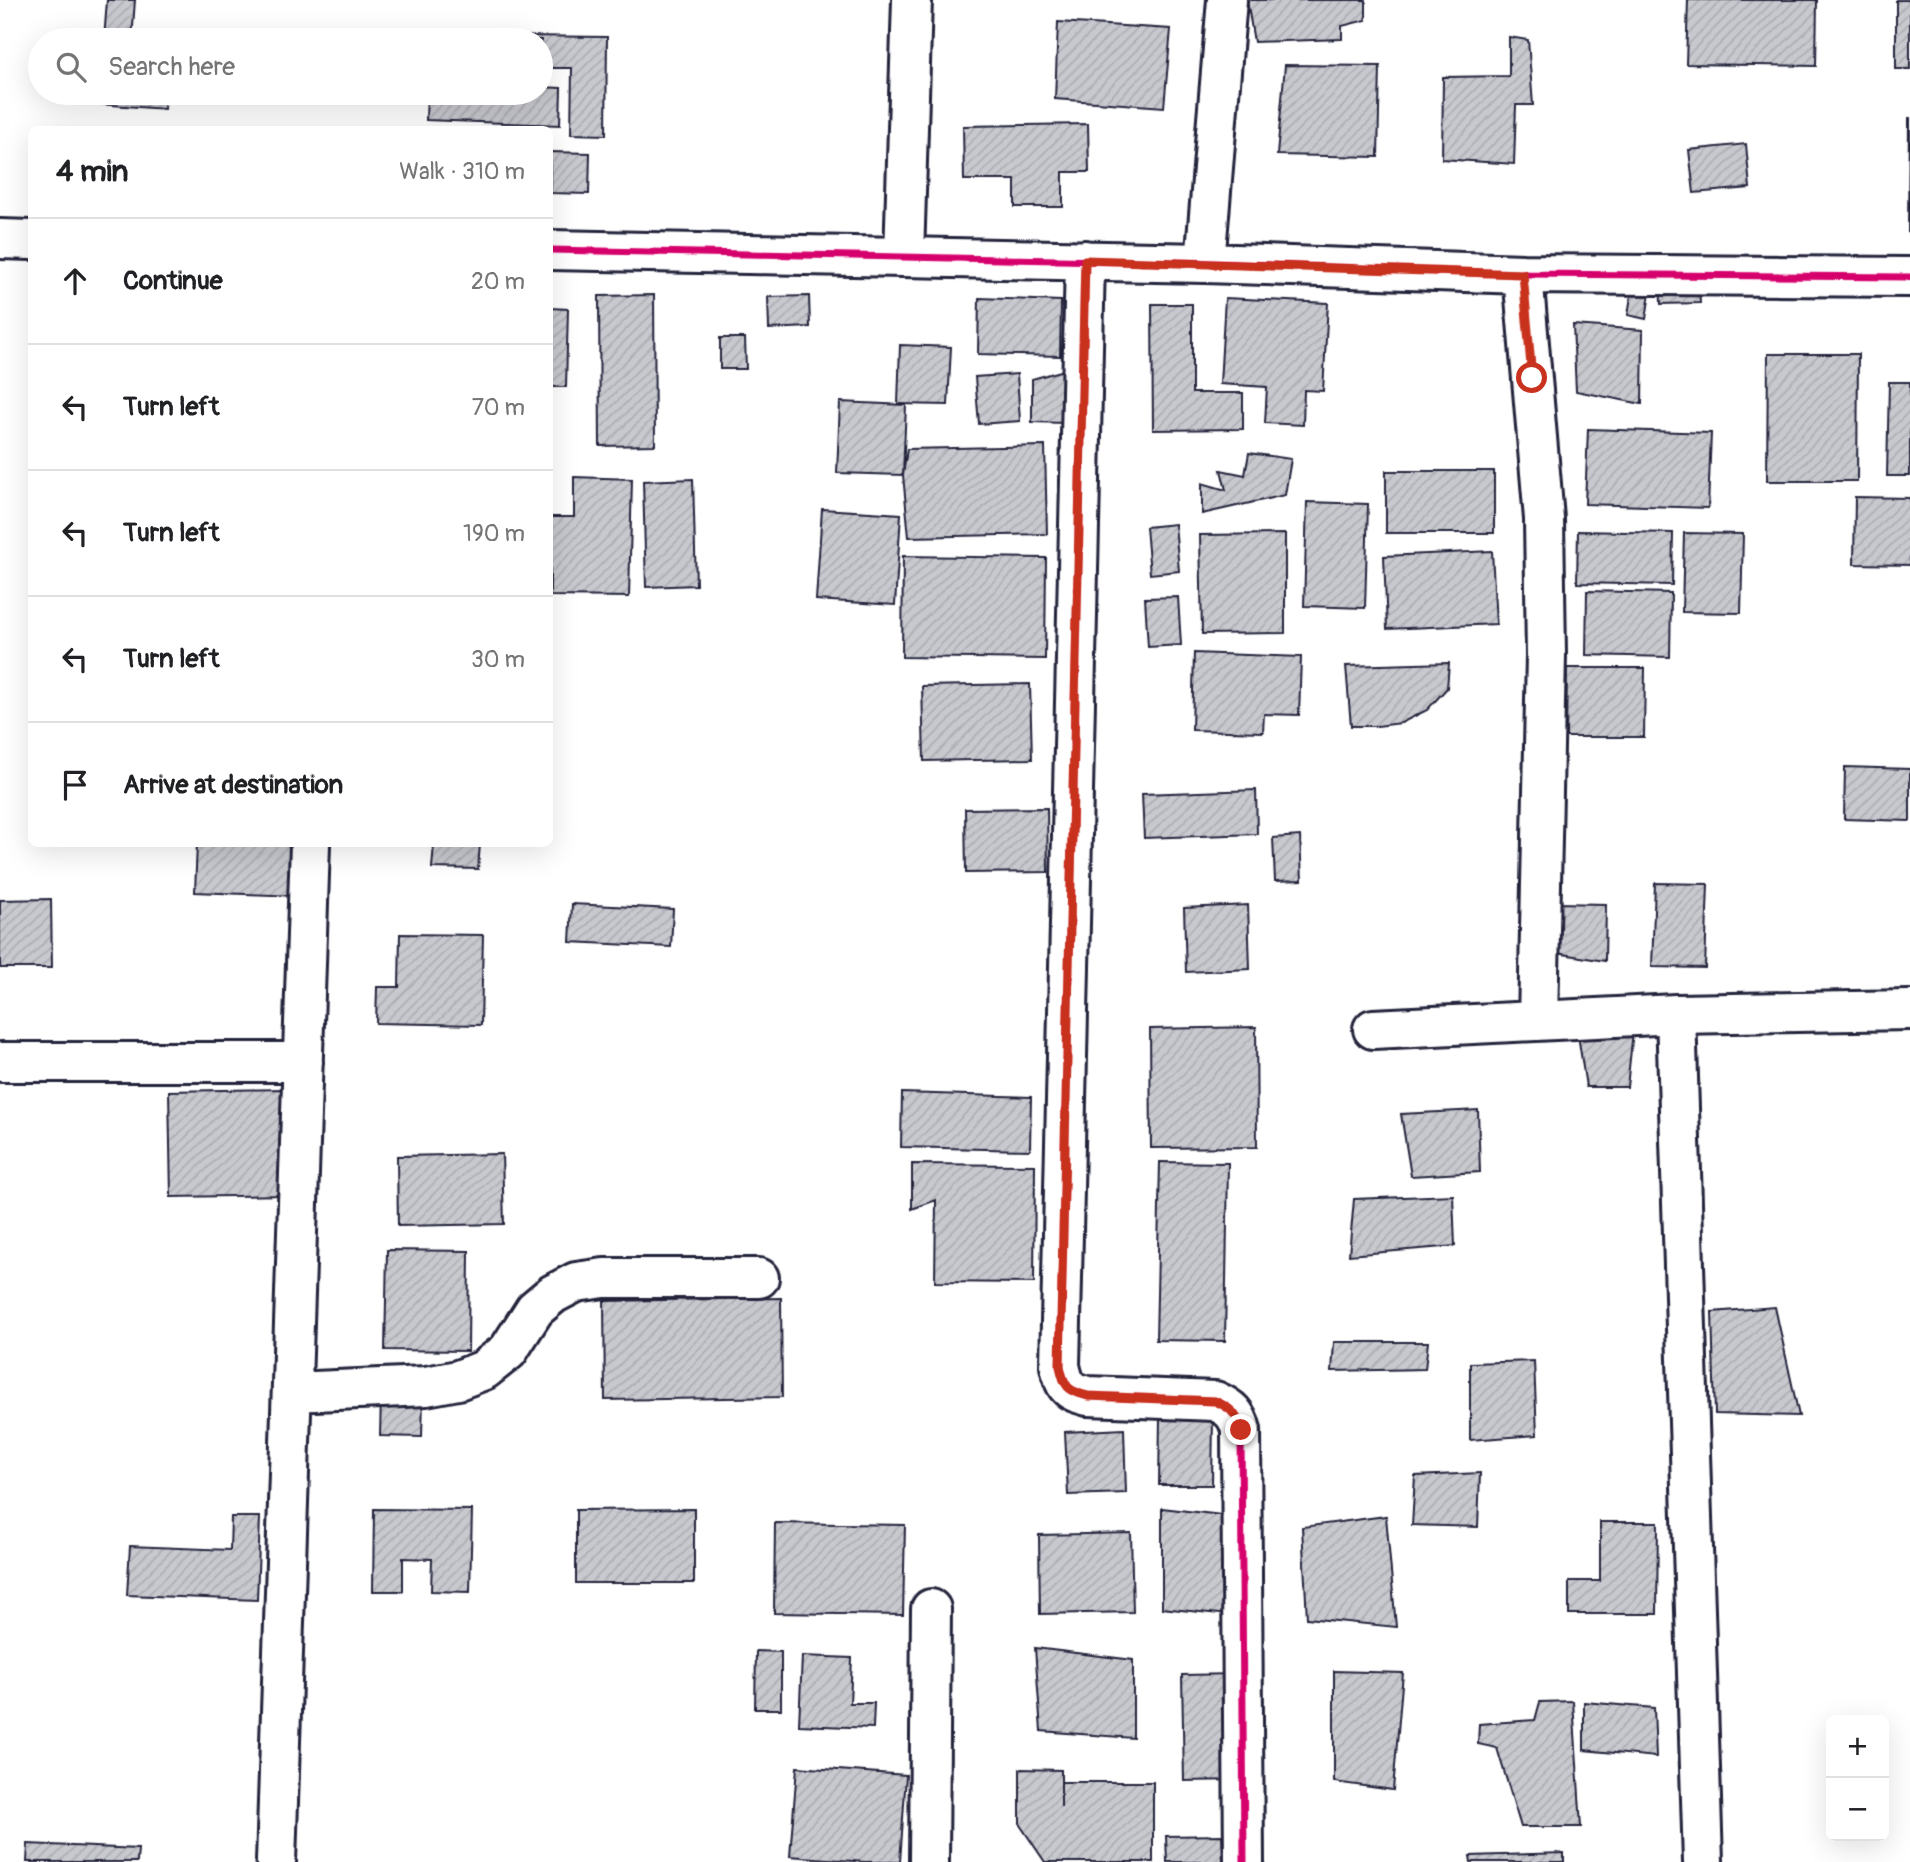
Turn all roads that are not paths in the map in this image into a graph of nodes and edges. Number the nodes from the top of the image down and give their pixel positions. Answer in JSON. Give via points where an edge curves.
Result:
{"nodes":[{"id":1,"x":912,"y":0,"type":"edge"},
{"id":2,"x":1227,"y":0,"type":"edge"},
{"id":3,"x":0,"y":239,"type":"edge"},
{"id":4,"x":28,"y":240,"type":"edge"},
{"id":5,"x":553,"y":250,"type":"edge"},
{"id":6,"x":904,"y":257,"type":"junction"},
{"id":7,"x":1085,"y":260,"type":"junction"},
{"id":8,"x":1205,"y":263,"type":"junction"},
{"id":9,"x":1523,"y":274,"type":"junction"},
{"id":10,"x":1910,"y":277,"type":"edge"},
{"id":11,"x":310,"y":847,"type":"edge"},
{"id":12,"x":1910,"y":1010,"type":"edge"},
{"id":13,"x":1676,"y":1014,"type":"junction"},
{"id":14,"x":1538,"y":1021,"type":"junction"},
{"id":15,"x":1373,"y":1029,"type":"dead end"},
{"id":16,"x":1,"y":1062,"type":"edge"},
{"id":17,"x":303,"y":1062,"type":"junction"},
{"id":18,"x":759,"y":1278,"type":"dead end"},
{"id":19,"x":292,"y":1392,"type":"junction"},
{"id":20,"x":931,"y":1609,"type":"dead end"},
{"id":21,"x":276,"y":1862,"type":"edge"},
{"id":22,"x":929,"y":1862,"type":"edge"},
{"id":23,"x":1244,"y":1862,"type":"edge"},
{"id":24,"x":1703,"y":1862,"type":"edge"}],
"edges":[{"from":1,"to":6,"type":"street"},
{"from":2,"to":8,"type":"street"},
{"from":3,"to":4,"type":"street"},
{"from":5,"to":6,"type":"street"},
{"from":6,"to":7,"type":"street"},
{"from":7,"to":8,"type":"street"},
{"from":7,"to":23,"type":"street","via":[[1060,1366],[1064,1383],[1073,1392],[1215,1401],[1237,1416],[1241,1430]]},
{"from":8,"to":9,"type":"street"},
{"from":9,"to":10,"type":"street"},
{"from":9,"to":14,"type":"street","via":[[1545,519]]},
{"from":11,"to":17,"type":"street"},
{"from":12,"to":13,"type":"street"},
{"from":13,"to":14,"type":"street"},
{"from":13,"to":24,"type":"street"},
{"from":14,"to":15,"type":"street"},
{"from":16,"to":17,"type":"street"},
{"from":17,"to":19,"type":"street"},
{"from":18,"to":19,"type":"street","via":[[576,1282],[535,1309],[508,1351],[484,1370],[426,1386]]},
{"from":19,"to":21,"type":"street"},
{"from":20,"to":22,"type":"street"}]}
